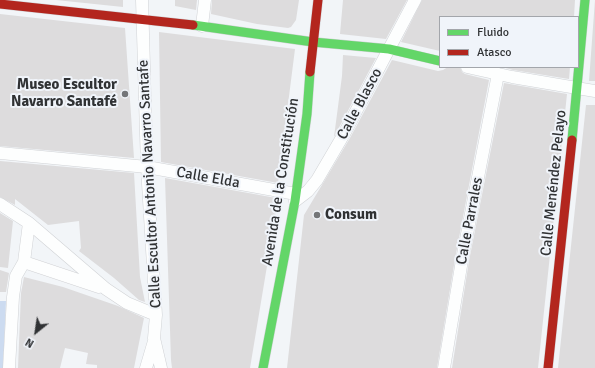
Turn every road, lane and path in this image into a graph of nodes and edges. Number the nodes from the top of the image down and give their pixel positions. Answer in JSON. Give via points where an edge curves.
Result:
{"nodes":[{"id":1,"x":142,"y":0,"type":"edge"},
{"id":2,"x":205,"y":0,"type":"edge"},
{"id":3,"x":318,"y":0,"type":"edge"},
{"id":4,"x":415,"y":0,"type":"edge"},
{"id":5,"x":585,"y":0,"type":"edge"},
{"id":6,"x":0,"y":4,"type":"edge"},
{"id":7,"x":49,"y":5,"type":"edge"},
{"id":8,"x":143,"y":20,"type":"junction"},
{"id":9,"x":202,"y":26,"type":"junction"},
{"id":10,"x":313,"y":42,"type":"junction"},
{"id":11,"x":389,"y":49,"type":"junction"},
{"id":12,"x":439,"y":61,"type":"edge"},
{"id":13,"x":471,"y":68,"type":"edge"},
{"id":14,"x":498,"y":74,"type":"junction"},
{"id":15,"x":578,"y":88,"type":"junction"},
{"id":16,"x":595,"y":91,"type":"edge"},
{"id":17,"x":0,"y":153,"type":"edge"},
{"id":18,"x":147,"y":167,"type":"junction"},
{"id":19,"x":296,"y":197,"type":"junction"},
{"id":20,"x":0,"y":204,"type":"edge"},
{"id":21,"x":29,"y":223,"type":"junction"},
{"id":22,"x":24,"y":262,"type":"junction"},
{"id":23,"x":106,"y":289,"type":"junction"},
{"id":24,"x":156,"y":315,"type":"junction"},
{"id":25,"x":154,"y":338,"type":"junction"},
{"id":26,"x":9,"y":368,"type":"edge"},
{"id":27,"x":146,"y":368,"type":"edge"},
{"id":28,"x":161,"y":368,"type":"edge"},
{"id":29,"x":263,"y":368,"type":"edge"},
{"id":30,"x":444,"y":368,"type":"edge"},
{"id":31,"x":548,"y":368,"type":"edge"}],
"edges":[{"from":1,"to":8,"type":"street","name":"Calle Escultor Antonio Navarro Santafe"},
{"from":2,"to":9,"type":"street"},
{"from":3,"to":10,"type":"street","name":"Avenida de la Constitución"},
{"from":4,"to":11,"type":"street","name":"Calle Blasco"},
{"from":5,"to":15,"type":"street","name":"Calle Menéndez Pelayo"},
{"from":6,"to":7,"type":"street"},
{"from":7,"to":8,"type":"street"},
{"from":8,"to":9,"type":"street"},
{"from":8,"to":18,"type":"street","name":"Calle Escultor Antonio Navarro Santafe"},
{"from":9,"to":10,"type":"street"},
{"from":10,"to":11,"type":"street"},
{"from":10,"to":19,"type":"street","name":"Avenida de la Constitución"},
{"from":11,"to":12,"type":"street"},
{"from":11,"to":19,"type":"street","name":"Calle Blasco","via":[[317,180],[308,191]]},
{"from":13,"to":14,"type":"street"},
{"from":14,"to":15,"type":"street"},
{"from":14,"to":30,"type":"street","name":"Calle Parrales"},
{"from":15,"to":16,"type":"street"},
{"from":15,"to":31,"type":"street","name":"Calle Menéndez Pelayo"},
{"from":17,"to":18,"type":"street","name":"Calle Elda"},
{"from":18,"to":19,"type":"street","name":"Calle Elda"},
{"from":18,"to":24,"type":"street","name":"Calle Escultor Antonio Navarro Santafe"},
{"from":19,"to":29,"type":"street","name":"Avenida de la Constitución"},
{"from":20,"to":21,"type":"street"},
{"from":21,"to":22,"type":"street"},
{"from":21,"to":23,"type":"street"},
{"from":22,"to":23,"type":"street"},
{"from":22,"to":26,"type":"street","via":[[16,276],[13,297]]},
{"from":23,"to":24,"type":"street","via":[[127,303]]},
{"from":24,"to":25,"type":"street","name":"Calle Escultor Antonio Navarro Santafe"},
{"from":25,"to":27,"type":"street"},
{"from":25,"to":28,"type":"street","name":"Calle Escultor Antonio Navarro Santafe"}]}
